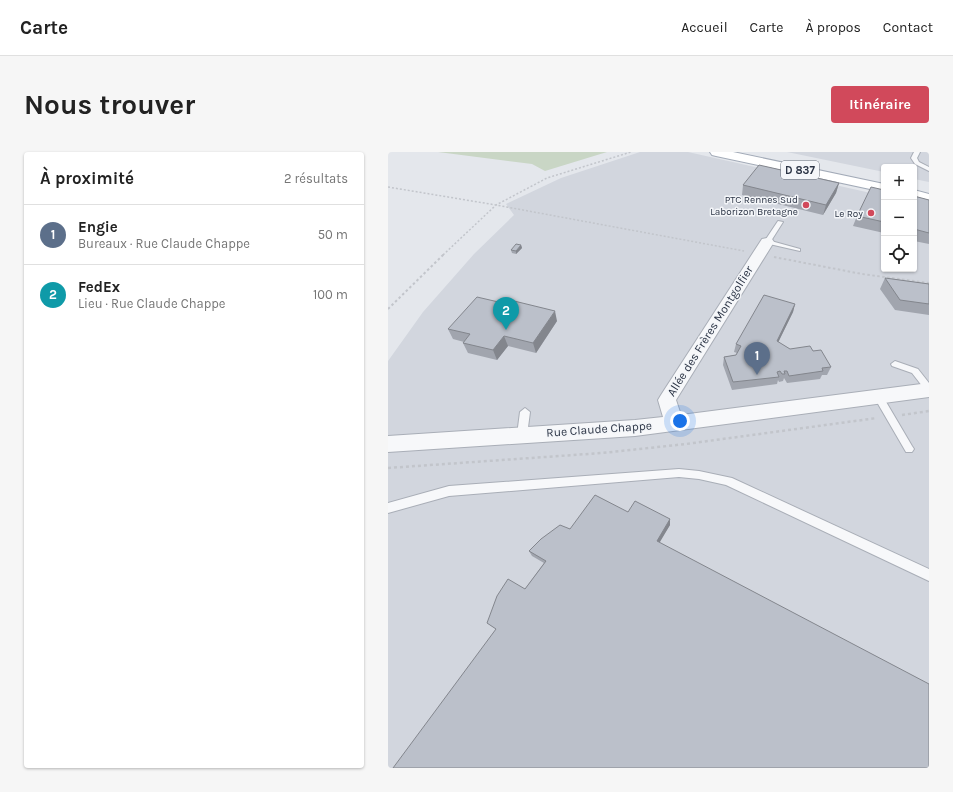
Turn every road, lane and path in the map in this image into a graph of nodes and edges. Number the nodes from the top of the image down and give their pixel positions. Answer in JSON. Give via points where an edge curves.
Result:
{"nodes":[{"id":1,"x":631,"y":152,"type":"edge"},
{"id":2,"x":716,"y":152,"type":"edge"},
{"id":3,"x":757,"y":152,"type":"edge"},
{"id":4,"x":918,"y":152,"type":"edge"},
{"id":5,"x":929,"y":169,"type":"edge"},
{"id":6,"x":881,"y":178,"type":"edge"},
{"id":7,"x":917,"y":186,"type":"edge"},
{"id":8,"x":388,"y":187,"type":"edge"},
{"id":9,"x":881,"y":187,"type":"edge"},
{"id":10,"x":929,"y":188,"type":"edge"},
{"id":11,"x":917,"y":195,"type":"edge"},
{"id":12,"x":929,"y":198,"type":"edge"},
{"id":13,"x":496,"y":205,"type":"junction"},
{"id":14,"x":780,"y":222,"type":"dead end"},
{"id":15,"x":763,"y":248,"type":"junction"},
{"id":16,"x":798,"y":250,"type":"dead end"},
{"id":17,"x":929,"y":283,"type":"edge"},
{"id":18,"x":388,"y":309,"type":"edge"},
{"id":19,"x":895,"y":364,"type":"dead end"},
{"id":20,"x":929,"y":389,"type":"edge"},
{"id":21,"x":879,"y":397,"type":"junction"},
{"id":22,"x":929,"y":411,"type":"edge"},
{"id":23,"x":524,"y":412,"type":"dead end"},
{"id":24,"x":890,"y":416,"type":"junction"},
{"id":25,"x":674,"y":423,"type":"junction"},
{"id":26,"x":522,"y":435,"type":"junction"},
{"id":27,"x":388,"y":444,"type":"edge"},
{"id":28,"x":909,"y":449,"type":"dead end"},
{"id":29,"x":388,"y":468,"type":"edge"},
{"id":30,"x":388,"y":508,"type":"edge"},
{"id":31,"x":929,"y":575,"type":"edge"}],
"edges":[{"from":1,"to":13,"type":"path","via":[[547,178]]},
{"from":2,"to":9,"type":"main road","number":"D 837"},
{"from":3,"to":6,"type":"main road","number":"D 837"},
{"from":4,"to":5,"type":"lane","via":[[914,158],[917,163]]},
{"from":7,"to":10,"type":"main road"},
{"from":8,"to":13,"type":"path"},
{"from":11,"to":12,"type":"main road"},
{"from":13,"to":15,"type":"path"},
{"from":13,"to":18,"type":"path"},
{"from":14,"to":15,"type":"lane"},
{"from":15,"to":16,"type":"lane"},
{"from":15,"to":17,"type":"path","via":[[862,274]]},
{"from":15,"to":25,"type":"street","name":"Allée des Frères Montgolfier","via":[[667,400]]},
{"from":19,"to":20,"type":"lane","via":[[915,370]]},
{"from":20,"to":21,"type":"street","name":"Rue Claude Chappe"},
{"from":21,"to":24,"type":"lane"},
{"from":21,"to":25,"type":"street","name":"Rue Claude Chappe"},
{"from":22,"to":24,"type":"path"},
{"from":23,"to":26,"type":"lane"},
{"from":24,"to":28,"type":"lane"},
{"from":24,"to":29,"type":"path","via":[[602,453]]},
{"from":25,"to":26,"type":"street","name":"Rue Claude Chappe"},
{"from":26,"to":27,"type":"street","name":"Rue Claude Chappe"},
{"from":30,"to":31,"type":"lane","via":[[450,491],[678,473],[699,475],[728,481]]}]}
